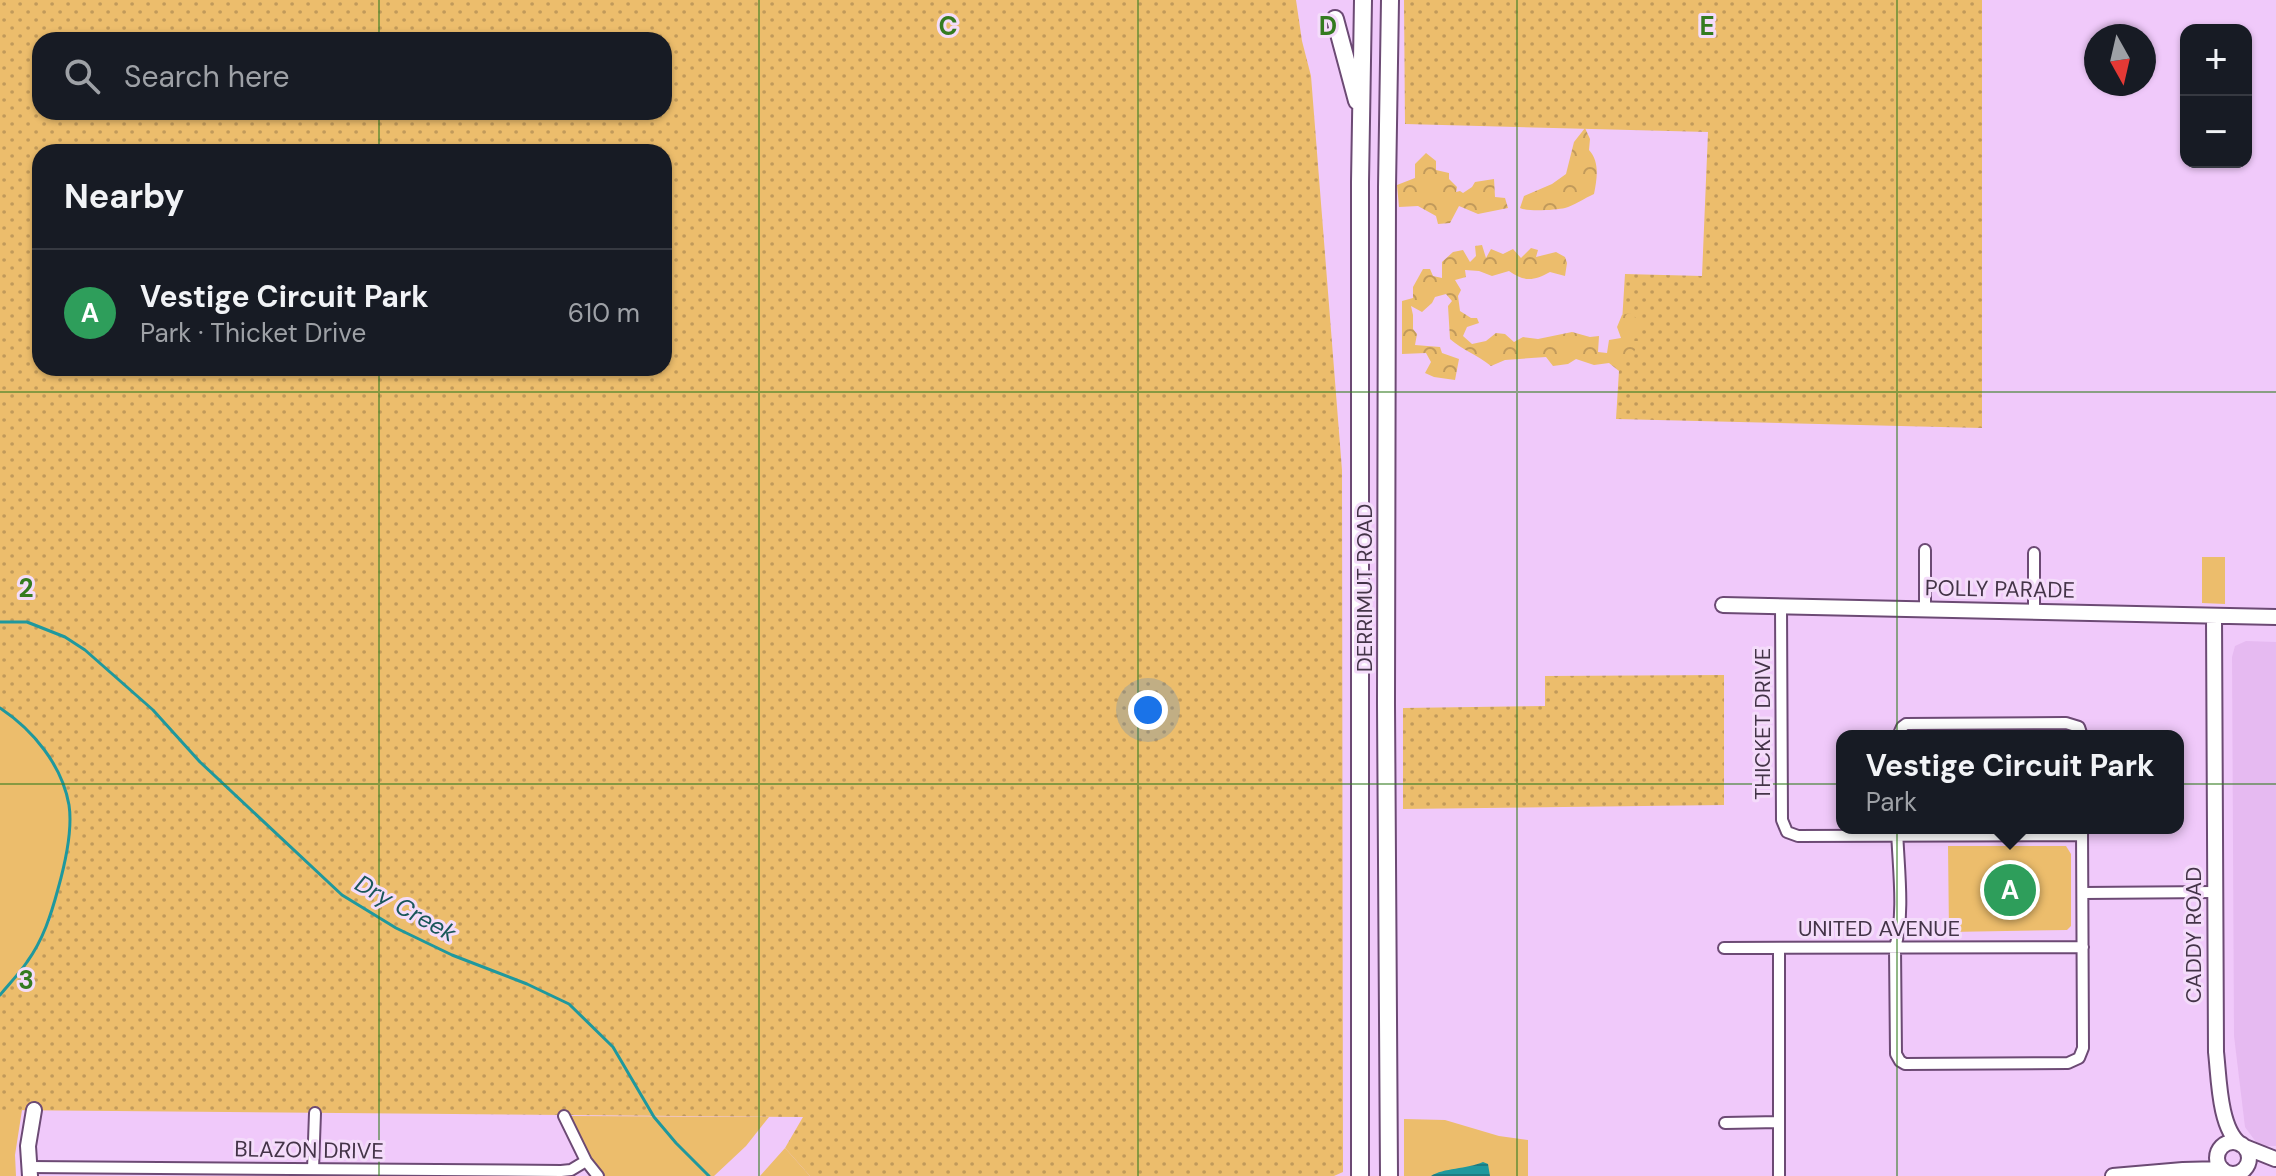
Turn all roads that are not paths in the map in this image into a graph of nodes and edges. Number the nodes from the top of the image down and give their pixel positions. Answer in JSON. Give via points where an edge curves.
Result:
{"nodes":[{"id":1,"x":1390,"y":0,"type":"edge"},
{"id":2,"x":1363,"y":16,"type":"edge"},
{"id":3,"x":1335,"y":19,"type":"dead end"},
{"id":4,"x":1391,"y":27,"type":"junction"},
{"id":5,"x":1361,"y":114,"type":"junction"},
{"id":6,"x":1925,"y":550,"type":"dead end"},
{"id":7,"x":2034,"y":553,"type":"dead end"},
{"id":8,"x":1723,"y":605,"type":"dead end"},
{"id":9,"x":1781,"y":606,"type":"junction"},
{"id":10,"x":1925,"y":609,"type":"junction"},
{"id":11,"x":2034,"y":612,"type":"junction"},
{"id":12,"x":2214,"y":616,"type":"junction"},
{"id":13,"x":2276,"y":617,"type":"edge"},
{"id":14,"x":1901,"y":730,"type":"edge"},
{"id":15,"x":2080,"y":730,"type":"edge"},
{"id":16,"x":1848,"y":834,"type":"edge"},
{"id":17,"x":1897,"y":834,"type":"edge"},
{"id":18,"x":2082,"y":834,"type":"edge"},
{"id":19,"x":2215,"y":892,"type":"junction"},
{"id":20,"x":2083,"y":893,"type":"junction"},
{"id":21,"x":2083,"y":947,"type":"junction"},
{"id":22,"x":1724,"y":948,"type":"dead end"},
{"id":23,"x":1779,"y":948,"type":"junction"},
{"id":24,"x":1895,"y":948,"type":"junction"},
{"id":25,"x":34,"y":1110,"type":"dead end"},
{"id":26,"x":2223,"y":1110,"type":"junction"},
{"id":27,"x":315,"y":1113,"type":"dead end"},
{"id":28,"x":564,"y":1116,"type":"dead end"},
{"id":29,"x":1779,"y":1122,"type":"junction"},
{"id":30,"x":1725,"y":1123,"type":"dead end"},
{"id":31,"x":2243,"y":1145,"type":"junction"},
{"id":32,"x":2220,"y":1150,"type":"junction"},
{"id":33,"x":2275,"y":1158,"type":"edge"},
{"id":34,"x":586,"y":1161,"type":"junction"},
{"id":35,"x":313,"y":1169,"type":"junction"},
{"id":36,"x":2183,"y":1170,"type":"junction"},
{"id":37,"x":29,"y":1171,"type":"edge"},
{"id":38,"x":2243,"y":1171,"type":"edge"},
{"id":39,"x":179,"y":1172,"type":"edge"},
{"id":40,"x":2224,"y":1172,"type":"edge"},
{"id":41,"x":292,"y":1173,"type":"edge"},
{"id":42,"x":341,"y":1173,"type":"edge"},
{"id":43,"x":456,"y":1174,"type":"edge"},
{"id":44,"x":598,"y":1176,"type":"edge"},
{"id":45,"x":1360,"y":1176,"type":"edge"},
{"id":46,"x":1389,"y":1176,"type":"edge"},
{"id":47,"x":1779,"y":1176,"type":"edge"},
{"id":48,"x":2113,"y":1176,"type":"edge"}],
"edges":[{"from":1,"to":4,"type":"main road","name":"DERRIMUT ROAD"},
{"from":2,"to":4,"type":"main road"},
{"from":2,"to":5,"type":"main road","name":"DERRIMUT ROAD"},
{"from":3,"to":5,"type":"main road"},
{"from":4,"to":46,"type":"main road","name":"DERRIMUT ROAD"},
{"from":5,"to":45,"type":"main road","name":"DERRIMUT ROAD"},
{"from":6,"to":10,"type":"street"},
{"from":7,"to":11,"type":"street"},
{"from":8,"to":9,"type":"street","name":"POLLY PARADE"},
{"from":9,"to":10,"type":"street","name":"POLLY PARADE"},
{"from":9,"to":16,"type":"street","name":"THICKET DRIVE","via":[[1783,826],[1798,836]]},
{"from":10,"to":11,"type":"street","name":"POLLY PARADE"},
{"from":11,"to":12,"type":"street","name":"POLLY PARADE"},
{"from":12,"to":13,"type":"street","name":"POLLY PARADE"},
{"from":12,"to":19,"type":"street","name":"CADDY ROAD"},
{"from":14,"to":15,"type":"street","via":[[1913,723],[2066,723]]},
{"from":17,"to":24,"type":"street"},
{"from":18,"to":20,"type":"street"},
{"from":19,"to":20,"type":"street"},
{"from":19,"to":26,"type":"street","name":"CADDY ROAD","via":[[2216,1052]]},
{"from":20,"to":21,"type":"street"},
{"from":21,"to":24,"type":"street","name":"UNITED AVENUE"},
{"from":21,"to":24,"type":"street","via":[[2079,1058],[2068,1063],[1942,1065],[1905,1064],[1896,1054]]},
{"from":22,"to":23,"type":"street","name":"UNITED AVENUE"},
{"from":23,"to":24,"type":"street","name":"UNITED AVENUE"},
{"from":23,"to":29,"type":"street"},
{"from":25,"to":37,"type":"street"},
{"from":26,"to":31,"type":"street","name":"CADDY ROAD","via":[[2232,1138]]},
{"from":26,"to":32,"type":"street","name":"CADDY ROAD"},
{"from":27,"to":35,"type":"street"},
{"from":28,"to":34,"type":"street"},
{"from":29,"to":30,"type":"street"},
{"from":29,"to":47,"type":"street"},
{"from":31,"to":32,"type":"street","via":[[2229,1142]]},
{"from":31,"to":33,"type":"street"},
{"from":31,"to":38,"type":"street","via":[[2249,1157]]},
{"from":32,"to":36,"type":"street"},
{"from":32,"to":40,"type":"street","via":[[2217,1161]]},
{"from":33,"to":38,"type":"street"},
{"from":34,"to":43,"type":"street","name":"BLAZON DRIVE","via":[[571,1170]]},
{"from":34,"to":44,"type":"street"},
{"from":35,"to":41,"type":"street","name":"BLAZON DRIVE"},
{"from":35,"to":42,"type":"street","name":"BLAZON DRIVE"},
{"from":36,"to":40,"type":"street"},
{"from":36,"to":48,"type":"street"},
{"from":37,"to":39,"type":"street","name":"BLAZON DRIVE"},
{"from":38,"to":40,"type":"street"},
{"from":39,"to":41,"type":"street","name":"BLAZON DRIVE"},
{"from":42,"to":43,"type":"street","name":"BLAZON DRIVE"}]}
